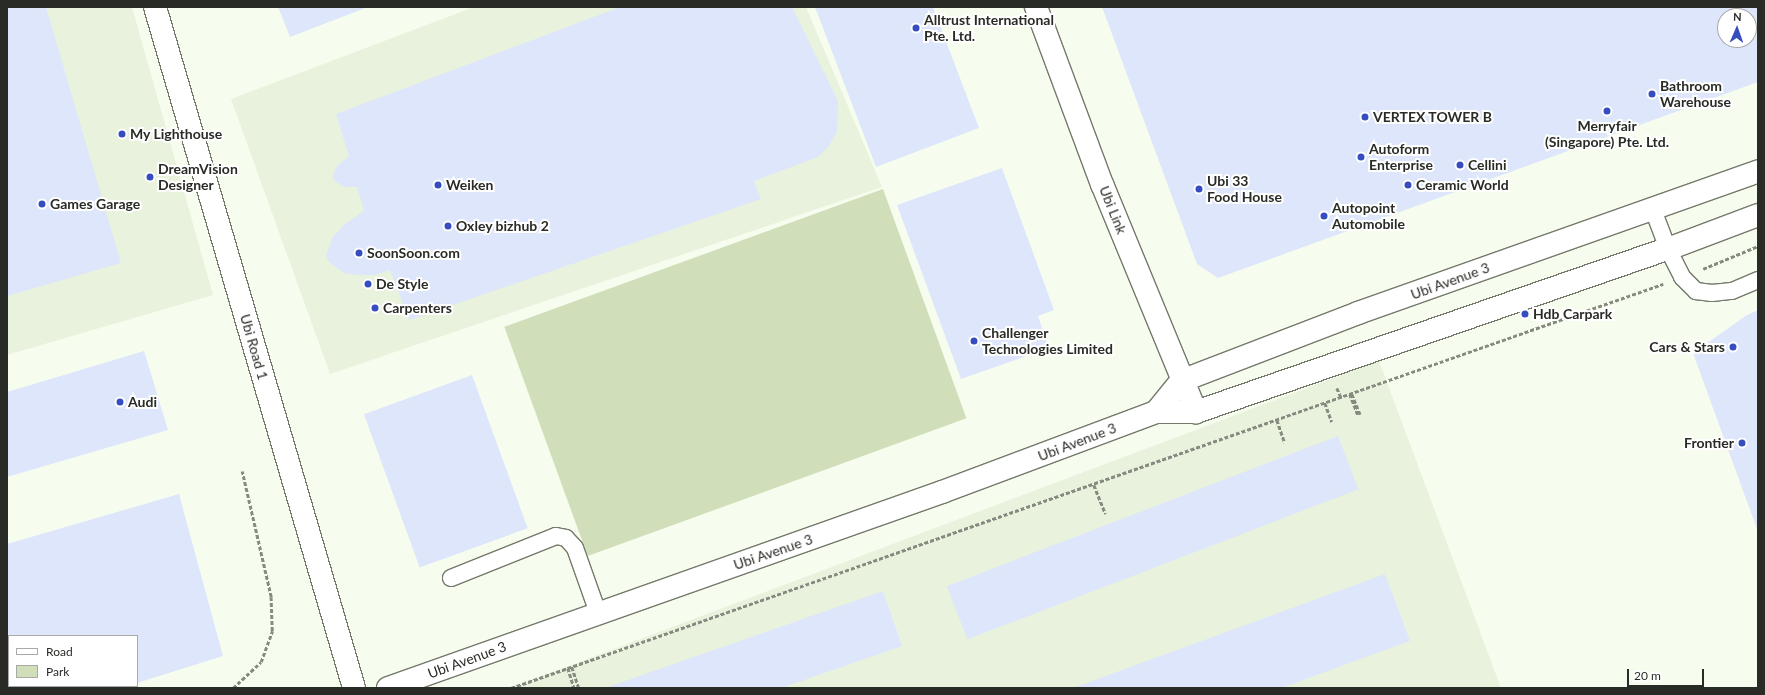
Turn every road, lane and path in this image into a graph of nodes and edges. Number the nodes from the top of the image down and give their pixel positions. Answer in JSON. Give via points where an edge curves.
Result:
{"nodes":[{"id":1,"x":155,"y":7,"type":"edge"},
{"id":2,"x":1036,"y":7,"type":"edge"},
{"id":3,"x":1758,"y":171,"type":"edge"},
{"id":4,"x":1652,"y":207,"type":"junction"},
{"id":5,"x":1758,"y":216,"type":"edge"},
{"id":6,"x":1758,"y":246,"type":"edge"},
{"id":7,"x":1668,"y":249,"type":"junction"},
{"id":8,"x":1682,"y":277,"type":"junction"},
{"id":9,"x":1758,"y":280,"type":"edge"},
{"id":10,"x":1181,"y":381,"type":"junction"},
{"id":11,"x":1351,"y":394,"type":"junction"},
{"id":12,"x":1325,"y":403,"type":"junction"},
{"id":13,"x":1156,"y":412,"type":"junction"},
{"id":14,"x":1196,"y":412,"type":"junction"},
{"id":15,"x":1359,"y":414,"type":"dead end"},
{"id":16,"x":1277,"y":420,"type":"junction"},
{"id":17,"x":1332,"y":422,"type":"dead end"},
{"id":18,"x":1285,"y":443,"type":"dead end"},
{"id":19,"x":242,"y":471,"type":"dead end"},
{"id":20,"x":1094,"y":485,"type":"junction"},
{"id":21,"x":1106,"y":514,"type":"dead end"},
{"id":22,"x":451,"y":578,"type":"dead end"},
{"id":23,"x":598,"y":613,"type":"junction"},
{"id":24,"x":572,"y":667,"type":"junction"},
{"id":25,"x":568,"y":668,"type":"junction"},
{"id":26,"x":233,"y":688,"type":"edge"},
{"id":27,"x":354,"y":688,"type":"edge"},
{"id":28,"x":388,"y":688,"type":"edge"},
{"id":29,"x":511,"y":688,"type":"edge"},
{"id":30,"x":574,"y":688,"type":"edge"},
{"id":31,"x":580,"y":688,"type":"edge"}],
"edges":[{"from":1,"to":27,"type":"street","name":"Ubi Road 1"},
{"from":2,"to":10,"type":"street","name":"Ubi Link"},
{"from":3,"to":4,"type":"street","name":"Ubi Avenue 3"},
{"from":4,"to":7,"type":"lane"},
{"from":4,"to":10,"type":"street","name":"Ubi Avenue 3"},
{"from":5,"to":7,"type":"street","name":"Ubi Avenue 3"},
{"from":6,"to":8,"type":"path"},
{"from":7,"to":8,"type":"lane"},
{"from":7,"to":14,"type":"street","name":"Ubi Avenue 3"},
{"from":8,"to":9,"type":"lane","via":[[1696,291],[1712,293],[1732,291]]},
{"from":8,"to":11,"type":"path"},
{"from":10,"to":13,"type":"street"},
{"from":10,"to":14,"type":"street","name":"Ubi Link"},
{"from":11,"to":12,"type":"path"},
{"from":11,"to":15,"type":"path"},
{"from":12,"to":16,"type":"path"},
{"from":12,"to":17,"type":"path"},
{"from":13,"to":14,"type":"street","name":"Ubi Avenue 3"},
{"from":13,"to":23,"type":"street","name":"Ubi Avenue 3","via":[[971,482]]},
{"from":16,"to":18,"type":"path"},
{"from":16,"to":20,"type":"path"},
{"from":19,"to":26,"type":"path","via":[[271,597],[272,631],[260,662]]},
{"from":20,"to":21,"type":"path"},
{"from":20,"to":24,"type":"path"},
{"from":22,"to":23,"type":"lane","via":[[556,536],[566,538],[575,548]]},
{"from":23,"to":28,"type":"street","name":"Ubi Avenue 3"},
{"from":24,"to":25,"type":"path"},
{"from":24,"to":31,"type":"path"},
{"from":25,"to":29,"type":"path"},
{"from":25,"to":30,"type":"path"}]}
